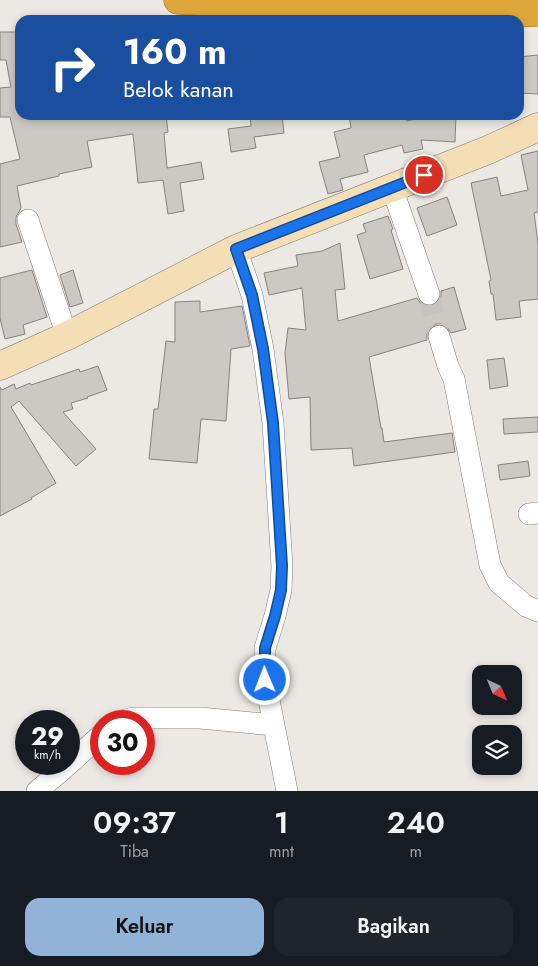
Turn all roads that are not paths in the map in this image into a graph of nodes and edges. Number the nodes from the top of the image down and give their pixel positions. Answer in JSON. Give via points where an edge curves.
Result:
{"nodes":[{"id":1,"x":178,"y":0,"type":"edge"},
{"id":2,"x":263,"y":2,"type":"edge"},
{"id":3,"x":538,"y":12,"type":"edge"},
{"id":4,"x":538,"y":127,"type":"edge"},
{"id":5,"x":392,"y":188,"type":"junction"},
{"id":6,"x":28,"y":220,"type":"dead end"},
{"id":7,"x":236,"y":249,"type":"junction"},
{"id":8,"x":429,"y":294,"type":"tunnel mouth"},
{"id":9,"x":67,"y":336,"type":"junction"},
{"id":10,"x":440,"y":336,"type":"tunnel mouth"},
{"id":11,"x":0,"y":366,"type":"edge"},
{"id":12,"x":538,"y":611,"type":"edge"},
{"id":13,"x":155,"y":718,"type":"edge"},
{"id":14,"x":274,"y":725,"type":"junction"},
{"id":15,"x":90,"y":745,"type":"edge"},
{"id":16,"x":37,"y":791,"type":"edge"},
{"id":17,"x":287,"y":791,"type":"edge"}],
"edges":[{"from":1,"to":2,"type":"highway"},
{"from":2,"to":3,"type":"highway","via":[[488,14]]},
{"from":4,"to":5,"type":"main road"},
{"from":5,"to":7,"type":"main road"},
{"from":5,"to":8,"type":"street"},
{"from":6,"to":9,"type":"street"},
{"from":7,"to":9,"type":"main road"},
{"from":7,"to":14,"type":"street","via":[[252,295],[273,423],[282,566],[281,590],[265,648],[265,680]]},
{"from":9,"to":11,"type":"main road"},
{"from":10,"to":12,"type":"street","via":[[454,379],[490,565],[499,583],[526,606]]},
{"from":13,"to":14,"type":"street","via":[[200,718]]},
{"from":14,"to":17,"type":"street"},
{"from":15,"to":16,"type":"street"}]}
